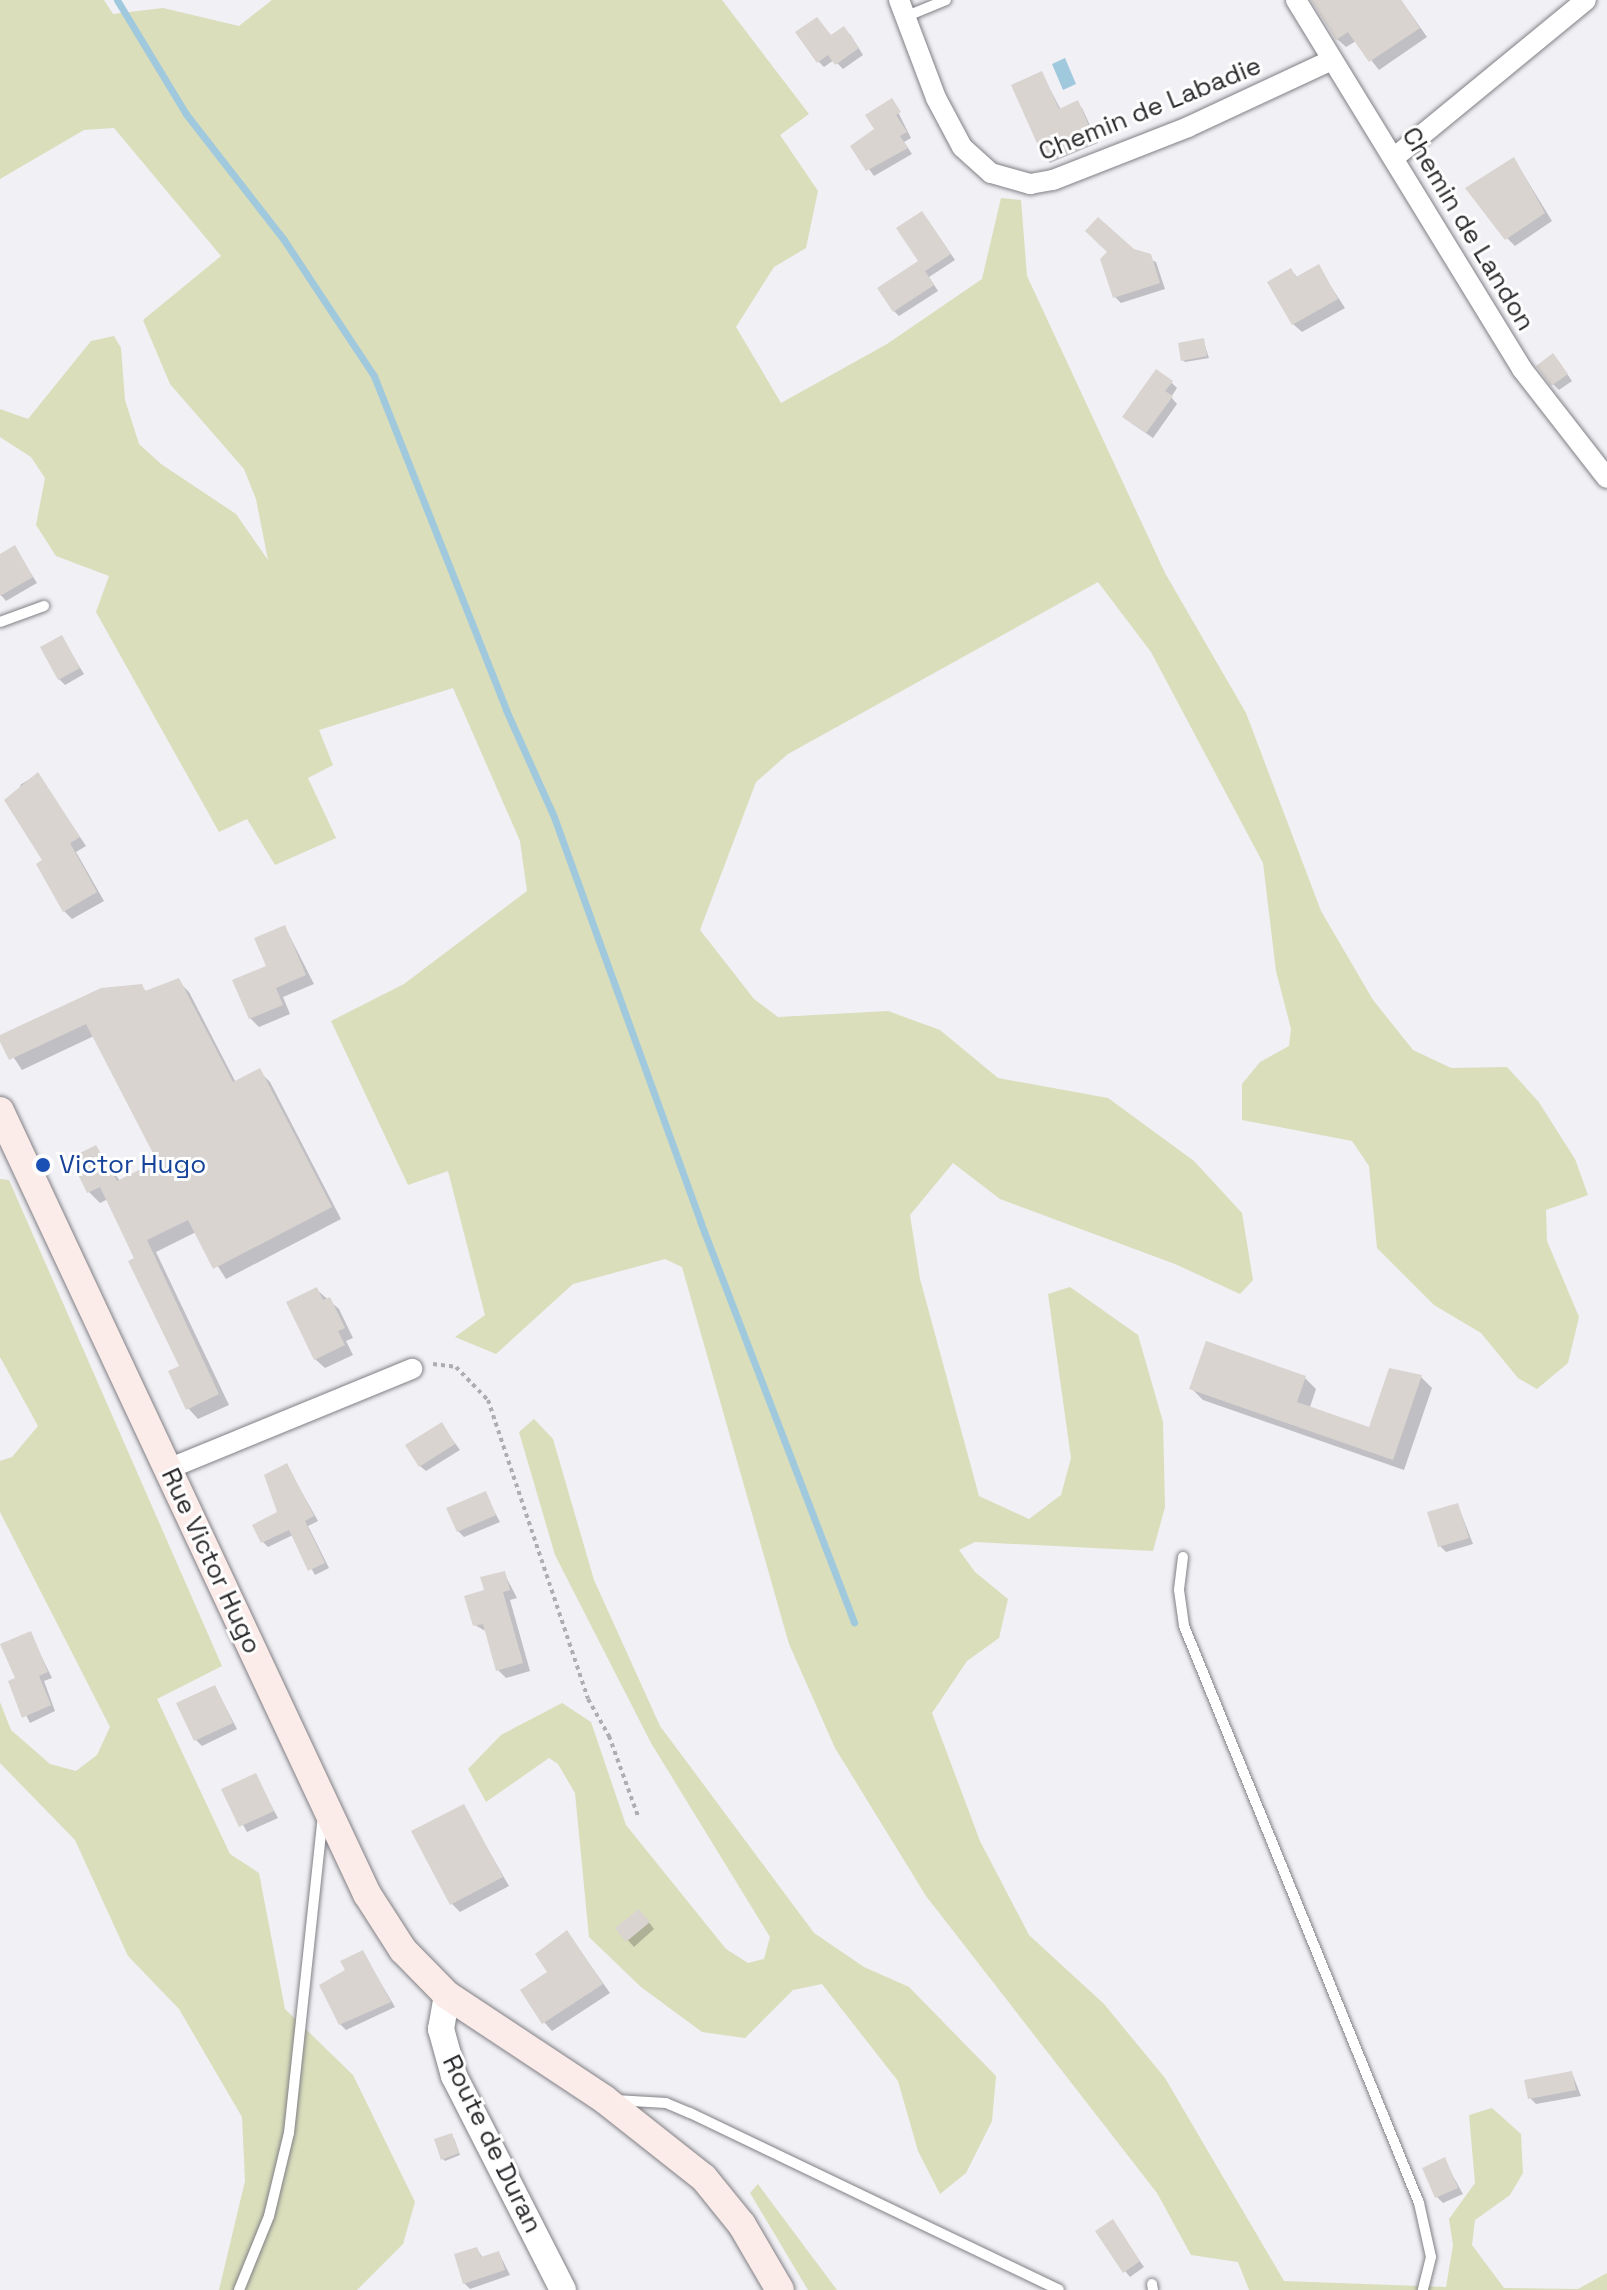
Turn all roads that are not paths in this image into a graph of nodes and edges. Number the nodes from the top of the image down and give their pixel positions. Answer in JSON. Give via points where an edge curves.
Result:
{"nodes":[{"id":1,"x":946,"y":0,"type":"edge"},
{"id":2,"x":1296,"y":0,"type":"edge"},
{"id":3,"x":1586,"y":0,"type":"edge"},
{"id":4,"x":903,"y":8,"type":"edge"},
{"id":5,"x":1332,"y":60,"type":"junction"},
{"id":6,"x":1395,"y":157,"type":"junction"},
{"id":7,"x":1607,"y":478,"type":"edge"},
{"id":8,"x":44,"y":606,"type":"dead end"},
{"id":9,"x":0,"y":622,"type":"edge"},
{"id":10,"x":0,"y":1111,"type":"edge"},
{"id":11,"x":412,"y":1369,"type":"road end"},
{"id":12,"x":168,"y":1469,"type":"junction"},
{"id":13,"x":1183,"y":1557,"type":"dead end"},
{"id":14,"x":325,"y":1803,"type":"junction"},
{"id":15,"x":447,"y":1995,"type":"junction"},
{"id":16,"x":604,"y":2099,"type":"junction"},
{"id":17,"x":239,"y":2290,"type":"edge"},
{"id":18,"x":563,"y":2290,"type":"edge"},
{"id":19,"x":780,"y":2290,"type":"edge"},
{"id":20,"x":1059,"y":2290,"type":"edge"},
{"id":21,"x":1423,"y":2290,"type":"edge"}],
"edges":[{"from":1,"to":4,"type":"lane"},
{"from":2,"to":5,"type":"street","name":"Chemin de Landon"},
{"from":3,"to":6,"type":"street"},
{"from":4,"to":5,"type":"street","name":"Chemin de Labadie","via":[[936,98],[962,147],[991,173],[1030,184],[1053,180],[1188,127]]},
{"from":5,"to":6,"type":"street","name":"Chemin de Landon"},
{"from":6,"to":7,"type":"street","name":"Chemin de Landon","via":[[1522,369]]},
{"from":8,"to":9,"type":"lane"},
{"from":10,"to":12,"type":"main road","name":"Rue Victor Hugo"},
{"from":11,"to":12,"type":"street"},
{"from":12,"to":14,"type":"main road","name":"Rue Victor Hugo"},
{"from":13,"to":21,"type":"lane","via":[[1179,1590],[1184,1626],[1419,2203],[1431,2257]]},
{"from":14,"to":15,"type":"main road","name":"Rue Victor Hugo","via":[[367,1894],[403,1950]]},
{"from":14,"to":17,"type":"lane","via":[[289,2133],[269,2216]]},
{"from":15,"to":16,"type":"main road","name":"Rue Victor Hugo"},
{"from":15,"to":18,"type":"street","name":"Route de Duran","via":[[441,2029],[454,2076]]},
{"from":16,"to":19,"type":"main road","name":"Rue Victor Hugo","via":[[704,2178],[742,2225]]},
{"from":16,"to":20,"type":"lane","via":[[666,2103],[690,2113]]}]}
